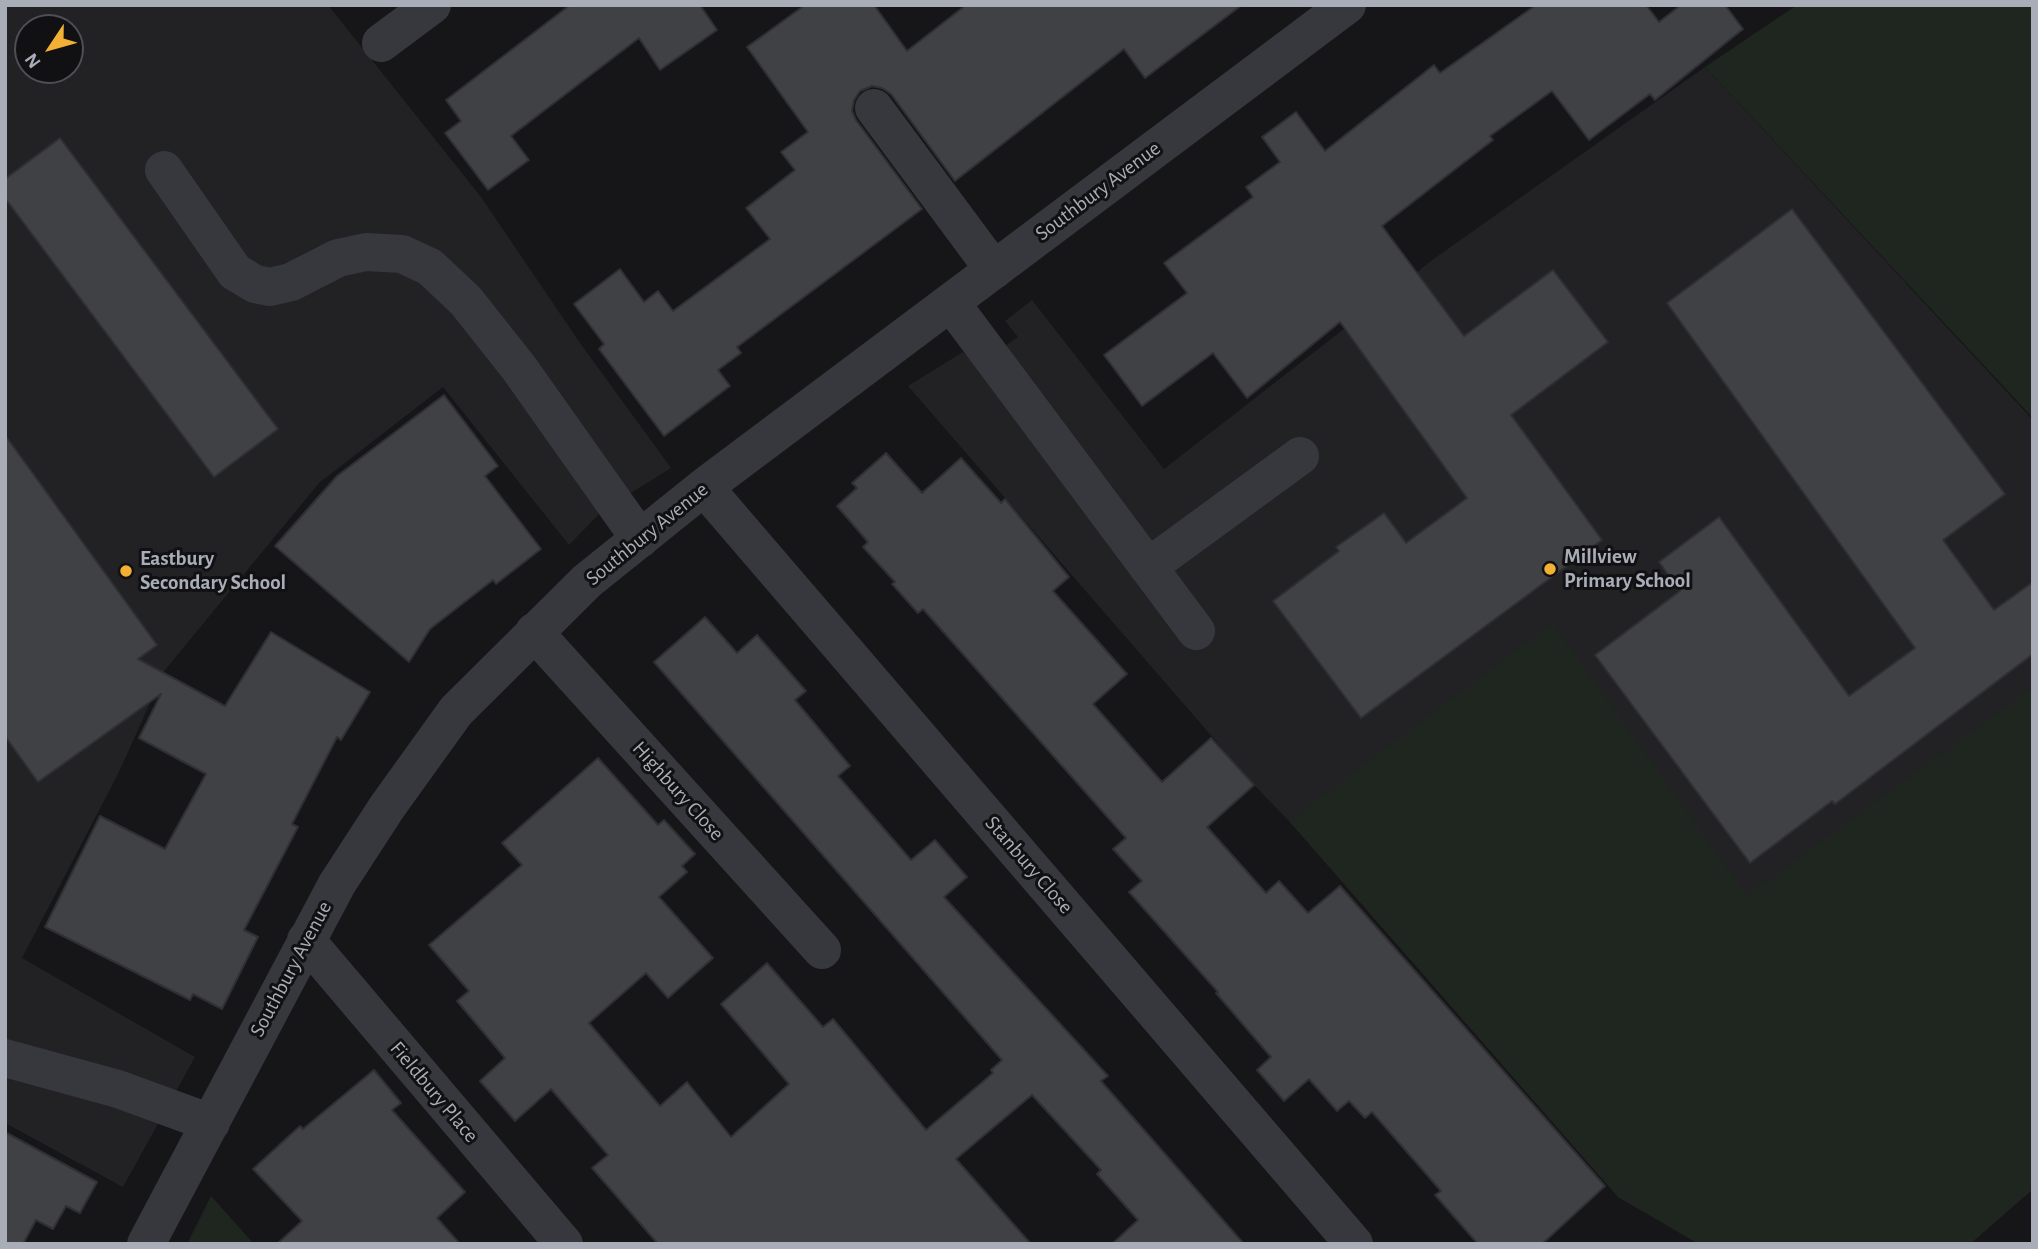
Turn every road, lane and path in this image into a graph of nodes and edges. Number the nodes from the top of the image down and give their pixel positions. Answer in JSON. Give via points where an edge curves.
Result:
{"nodes":[{"id":1,"x":432,"y":5,"type":"edge"},
{"id":2,"x":1347,"y":5,"type":"edge"},
{"id":3,"x":382,"y":43,"type":"dead end"},
{"id":4,"x":874,"y":108,"type":"dead end"},
{"id":5,"x":164,"y":170,"type":"dead end"},
{"id":6,"x":994,"y":270,"type":"junction"},
{"id":7,"x":951,"y":303,"type":"junction"},
{"id":8,"x":1300,"y":456,"type":"dead end"},
{"id":9,"x":704,"y":487,"type":"junction"},
{"id":10,"x":640,"y":538,"type":"junction"},
{"id":11,"x":1148,"y":567,"type":"junction"},
{"id":12,"x":1196,"y":631,"type":"dead end"},
{"id":13,"x":534,"y":632,"type":"junction"},
{"id":14,"x":306,"y":940,"type":"junction"},
{"id":15,"x":822,"y":950,"type":"dead end"},
{"id":16,"x":5,"y":1058,"type":"edge"},
{"id":17,"x":211,"y":1122,"type":"junction"},
{"id":18,"x":146,"y":1244,"type":"edge"},
{"id":19,"x":564,"y":1244,"type":"edge"},
{"id":20,"x":1354,"y":1244,"type":"edge"}],
"edges":[{"from":1,"to":3,"type":"street"},
{"from":2,"to":6,"type":"street","name":"Southbury Avenue"},
{"from":4,"to":6,"type":"street"},
{"from":5,"to":10,"type":"street","via":[[235,272],[255,284],[270,287],[291,282],[338,258],[366,252],[402,254],[430,267],[466,301],[519,368]]},
{"from":6,"to":7,"type":"street","name":"Southbury Avenue"},
{"from":7,"to":9,"type":"street","name":"Southbury Avenue"},
{"from":7,"to":11,"type":"street"},
{"from":8,"to":11,"type":"street"},
{"from":9,"to":10,"type":"street","name":"Southbury Avenue"},
{"from":9,"to":20,"type":"street","name":"Stanbury Close"},
{"from":10,"to":13,"type":"street","name":"Southbury Avenue"},
{"from":11,"to":12,"type":"street"},
{"from":13,"to":14,"type":"street","name":"Southbury Avenue","via":[[456,711],[387,807]]},
{"from":13,"to":15,"type":"street","name":"Highbury Close"},
{"from":14,"to":17,"type":"street","name":"Southbury Avenue"},
{"from":14,"to":19,"type":"street","name":"Fieldbury Place"},
{"from":16,"to":17,"type":"street","via":[[118,1089]]},
{"from":17,"to":18,"type":"street","name":"Southbury Avenue"}]}
